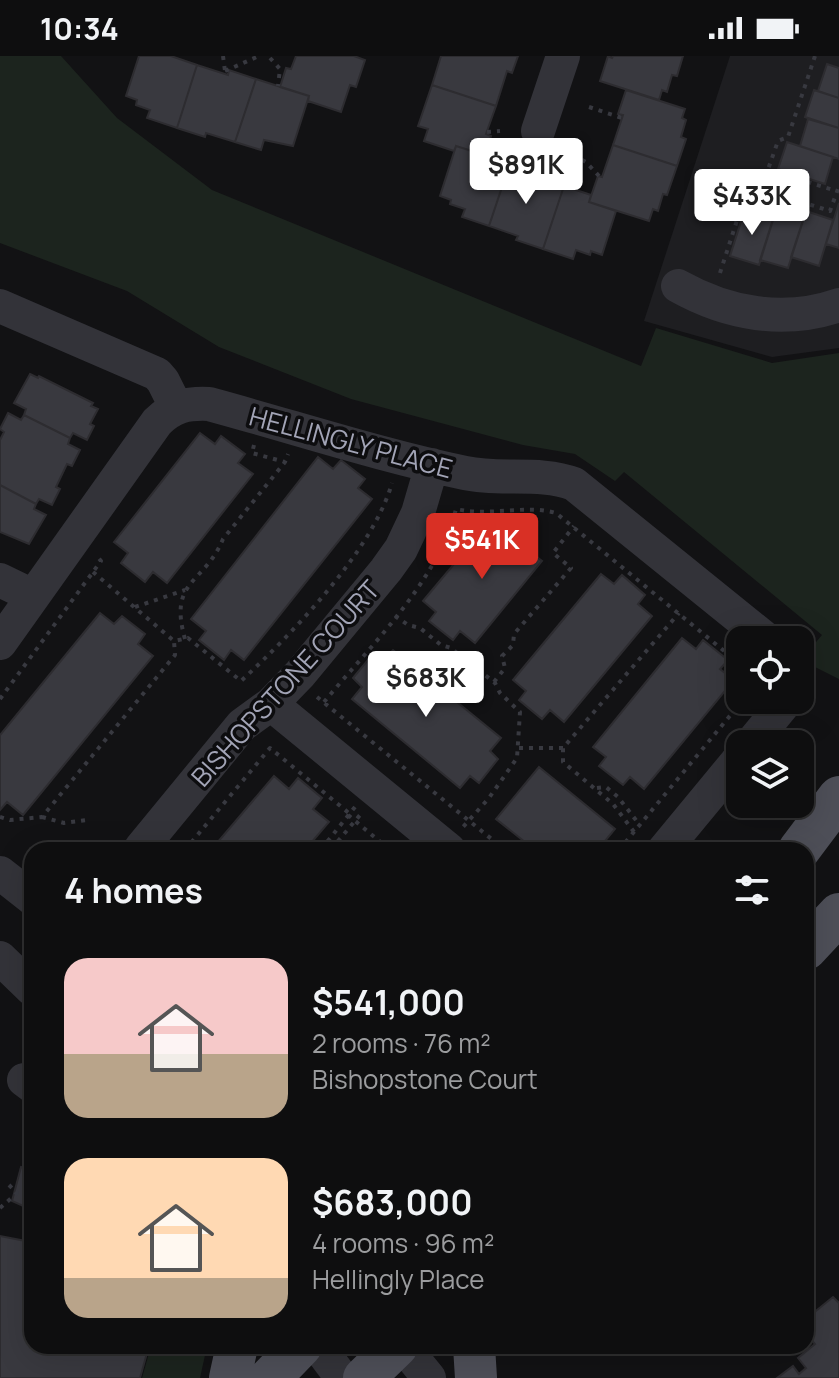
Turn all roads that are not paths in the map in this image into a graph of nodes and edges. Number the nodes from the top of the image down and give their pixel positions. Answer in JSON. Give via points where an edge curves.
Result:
{"nodes":[{"id":1,"x":563,"y":56,"type":"edge"},
{"id":2,"x":538,"y":131,"type":"dead end"},
{"id":3,"x":678,"y":286,"type":"dead end"},
{"id":4,"x":839,"y":305,"type":"edge"},
{"id":5,"x":0,"y":306,"type":"edge"},
{"id":6,"x":176,"y":407,"type":"junction"},
{"id":7,"x":432,"y":465,"type":"junction"},
{"id":8,"x":0,"y":580,"type":"edge"},
{"id":9,"x":33,"y":596,"type":"junction"},
{"id":10,"x":750,"y":626,"type":"edge"},
{"id":11,"x":0,"y":643,"type":"edge"},
{"id":12,"x":271,"y":704,"type":"junction"},
{"id":13,"x":776,"y":714,"type":"edge"},
{"id":14,"x":762,"y":730,"type":"edge"},
{"id":15,"x":726,"y":775,"type":"edge"},
{"id":16,"x":839,"y":797,"type":"edge"},
{"id":17,"x":146,"y":842,"type":"edge"},
{"id":18,"x":439,"y":842,"type":"edge"},
{"id":19,"x":671,"y":842,"type":"edge"},
{"id":20,"x":805,"y":842,"type":"edge"},
{"id":21,"x":0,"y":873,"type":"edge"},
{"id":22,"x":24,"y":892,"type":"edge"},
{"id":23,"x":839,"y":914,"type":"edge"},
{"id":24,"x":814,"y":941,"type":"edge"},
{"id":25,"x":0,"y":958,"type":"edge"},
{"id":26,"x":24,"y":981,"type":"edge"},
{"id":27,"x":235,"y":1354,"type":"edge"},
{"id":28,"x":293,"y":1354,"type":"edge"},
{"id":29,"x":324,"y":1354,"type":"edge"},
{"id":30,"x":391,"y":1354,"type":"edge"},
{"id":31,"x":407,"y":1354,"type":"edge"},
{"id":32,"x":474,"y":1354,"type":"edge"},
{"id":33,"x":230,"y":1378,"type":"edge"},
{"id":34,"x":270,"y":1378,"type":"edge"},
{"id":35,"x":342,"y":1378,"type":"edge"},
{"id":36,"x":364,"y":1378,"type":"edge"},
{"id":37,"x":429,"y":1378,"type":"edge"},
{"id":38,"x":476,"y":1378,"type":"edge"}],
"edges":[{"from":1,"to":2,"type":"street"},
{"from":3,"to":4,"type":"street","via":[[749,312],[802,314]]},
{"from":5,"to":6,"type":"street","via":[[147,369],[163,381]]},
{"from":6,"to":7,"type":"street","name":"HELLINGLY PLACE","via":[[209,404]]},
{"from":6,"to":9,"type":"street","via":[[157,422]]},
{"from":7,"to":10,"type":"street","name":"HELLINGLY PLACE","via":[[486,477],[546,476],[574,484]]},
{"from":7,"to":12,"type":"street","name":"BISHOPSTONE COURT","via":[[401,549]]},
{"from":8,"to":9,"type":"street"},
{"from":9,"to":11,"type":"street"},
{"from":12,"to":17,"type":"street","name":"BISHOPSTONE COURT","via":[[242,725]]},
{"from":12,"to":18,"type":"street"},
{"from":13,"to":14,"type":"street"},
{"from":15,"to":19,"type":"street"},
{"from":16,"to":20,"type":"main road"},
{"from":21,"to":22,"type":"street"},
{"from":23,"to":24,"type":"main road"},
{"from":25,"to":26,"type":"street"},
{"from":27,"to":33,"type":"main road"},
{"from":28,"to":34,"type":"main road"},
{"from":29,"to":35,"type":"street"},
{"from":30,"to":36,"type":"main road"},
{"from":31,"to":37,"type":"street"},
{"from":32,"to":38,"type":"main road"}]}
